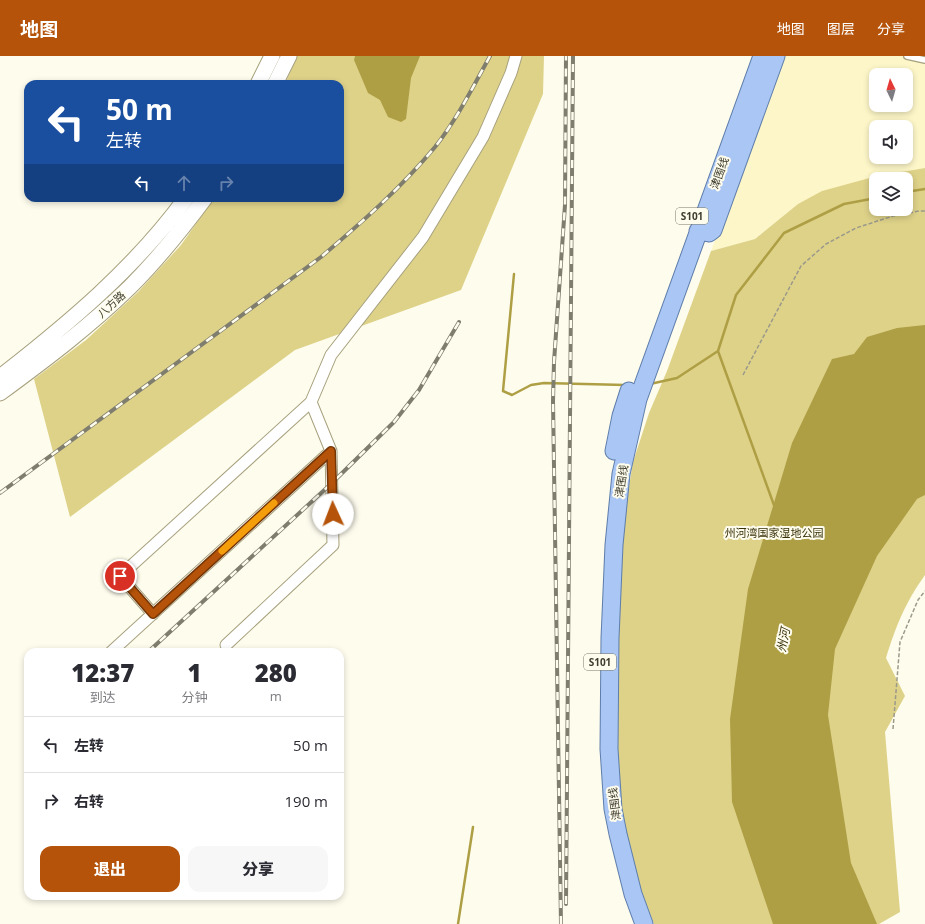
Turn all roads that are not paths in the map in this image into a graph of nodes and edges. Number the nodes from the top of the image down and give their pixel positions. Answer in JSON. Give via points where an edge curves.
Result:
{"nodes":[{"id":1,"x":272,"y":56,"type":"edge"},
{"id":2,"x":289,"y":56,"type":"edge"},
{"id":3,"x":516,"y":56,"type":"edge"},
{"id":4,"x":751,"y":56,"type":"edge"},
{"id":5,"x":762,"y":56,"type":"edge"},
{"id":6,"x":776,"y":56,"type":"edge"},
{"id":7,"x":907,"y":56,"type":"edge"},
{"id":8,"x":925,"y":60,"type":"edge"},
{"id":9,"x":260,"y":80,"type":"edge"},
{"id":10,"x":277,"y":80,"type":"edge"},
{"id":11,"x":183,"y":202,"type":"edge"},
{"id":12,"x":202,"y":202,"type":"edge"},
{"id":13,"x":698,"y":231,"type":"junction"},
{"id":14,"x":640,"y":376,"type":"junction"},
{"id":15,"x":0,"y":377,"type":"edge"},
{"id":16,"x":0,"y":393,"type":"edge"},
{"id":17,"x":632,"y":399,"type":"junction"},
{"id":18,"x":311,"y":402,"type":"junction"},
{"id":19,"x":331,"y":451,"type":"junction"},
{"id":20,"x":153,"y":614,"type":"junction"},
{"id":21,"x":226,"y":645,"type":"dead end"},
{"id":22,"x":115,"y":648,"type":"edge"},
{"id":23,"x":633,"y":924,"type":"edge"},
{"id":24,"x":644,"y":924,"type":"edge"}],
"edges":[{"from":1,"to":9,"type":"main road"},
{"from":2,"to":10,"type":"main road"},
{"from":3,"to":18,"type":"street","via":[[482,137],[423,237],[330,355]]},
{"from":4,"to":14,"type":"main road","name":"津围线","number":"S101"},
{"from":5,"to":13,"type":"main road","name":"津围线","number":"S101"},
{"from":6,"to":13,"type":"main road","via":[[713,230],[709,233]]},
{"from":7,"to":8,"type":"lane"},
{"from":11,"to":15,"type":"main road","name":"八方路","via":[[135,259],[90,303]]},
{"from":12,"to":16,"type":"main road","name":"八方路","via":[[173,240],[130,286],[62,347]]},
{"from":13,"to":14,"type":"main road","name":"津围线","number":"S101"},
{"from":14,"to":17,"type":"main road","name":"津围线","number":"S101"},
{"from":17,"to":23,"type":"main road","name":"津围线","number":"S101","via":[[621,416],[608,490],[600,667],[600,749],[605,819],[618,880]]},
{"from":17,"to":24,"type":"main road","name":"津围线","number":"S101","via":[[617,508],[610,638],[609,748],[618,834]]},
{"from":18,"to":19,"type":"street"},
{"from":18,"to":20,"type":"street","via":[[120,576]]},
{"from":19,"to":20,"type":"street"},
{"from":19,"to":21,"type":"street","via":[[333,545]]},
{"from":20,"to":22,"type":"street"}]}
